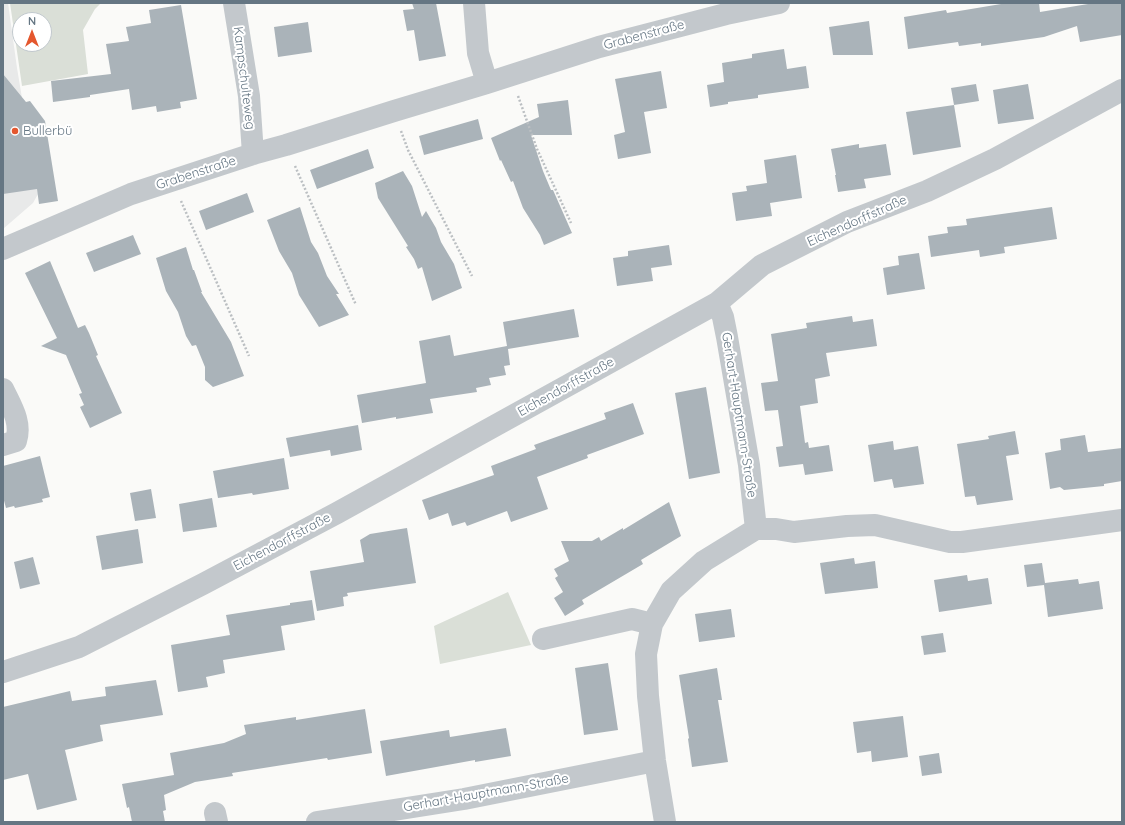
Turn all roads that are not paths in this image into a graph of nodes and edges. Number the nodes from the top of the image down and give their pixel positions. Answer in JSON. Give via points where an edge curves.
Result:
{"nodes":[{"id":1,"x":234,"y":3,"type":"edge"},
{"id":2,"x":474,"y":3,"type":"edge"},
{"id":3,"x":779,"y":3,"type":"edge"},
{"id":4,"x":724,"y":8,"type":"edge"},
{"id":5,"x":487,"y":83,"type":"junction"},
{"id":6,"x":1122,"y":90,"type":"edge"},
{"id":7,"x":253,"y":154,"type":"junction"},
{"id":8,"x":3,"y":249,"type":"edge"},
{"id":9,"x":718,"y":303,"type":"junction"},
{"id":10,"x":3,"y":390,"type":"edge"},
{"id":11,"x":3,"y":445,"type":"edge"},
{"id":12,"x":1122,"y":520,"type":"edge"},
{"id":13,"x":756,"y":529,"type":"junction"},
{"id":14,"x":652,"y":624,"type":"junction"},
{"id":15,"x":542,"y":639,"type":"dead end"},
{"id":16,"x":3,"y":672,"type":"edge"},
{"id":17,"x":655,"y":761,"type":"junction"},
{"id":18,"x":317,"y":822,"type":"edge"},
{"id":19,"x":665,"y":822,"type":"edge"}],
"edges":[{"from":1,"to":7,"type":"street","name":"Kampschulteweg","via":[[248,96]]},
{"from":2,"to":5,"type":"street","via":[[478,53]]},
{"from":3,"to":4,"type":"street","name":"Grabenstraße"},
{"from":4,"to":5,"type":"street","name":"Grabenstraße"},
{"from":5,"to":7,"type":"street","name":"Grabenstraße"},
{"from":6,"to":9,"type":"street","name":"Eichendorffstraße","via":[[995,159],[927,191],[846,222],[762,265]]},
{"from":7,"to":8,"type":"street","name":"Grabenstraße","via":[[131,194]]},
{"from":9,"to":13,"type":"street","name":"Gerhart-Hauptmann-Straße","via":[[727,337],[749,465]]},
{"from":9,"to":16,"type":"street","name":"Eichendorffstraße","via":[[203,584],[79,647]]},
{"from":10,"to":11,"type":"street","via":[[15,414],[19,432],[16,441]]},
{"from":12,"to":13,"type":"street","via":[[962,542],[950,542],[875,525],[794,532]]},
{"from":13,"to":14,"type":"street","via":[[704,561],[671,591]]},
{"from":14,"to":15,"type":"street","via":[[632,619]]},
{"from":14,"to":17,"type":"street","via":[[646,654]]},
{"from":17,"to":18,"type":"street","name":"Gerhart-Hauptmann-Straße","via":[[464,799]]},
{"from":17,"to":19,"type":"street"}]}
